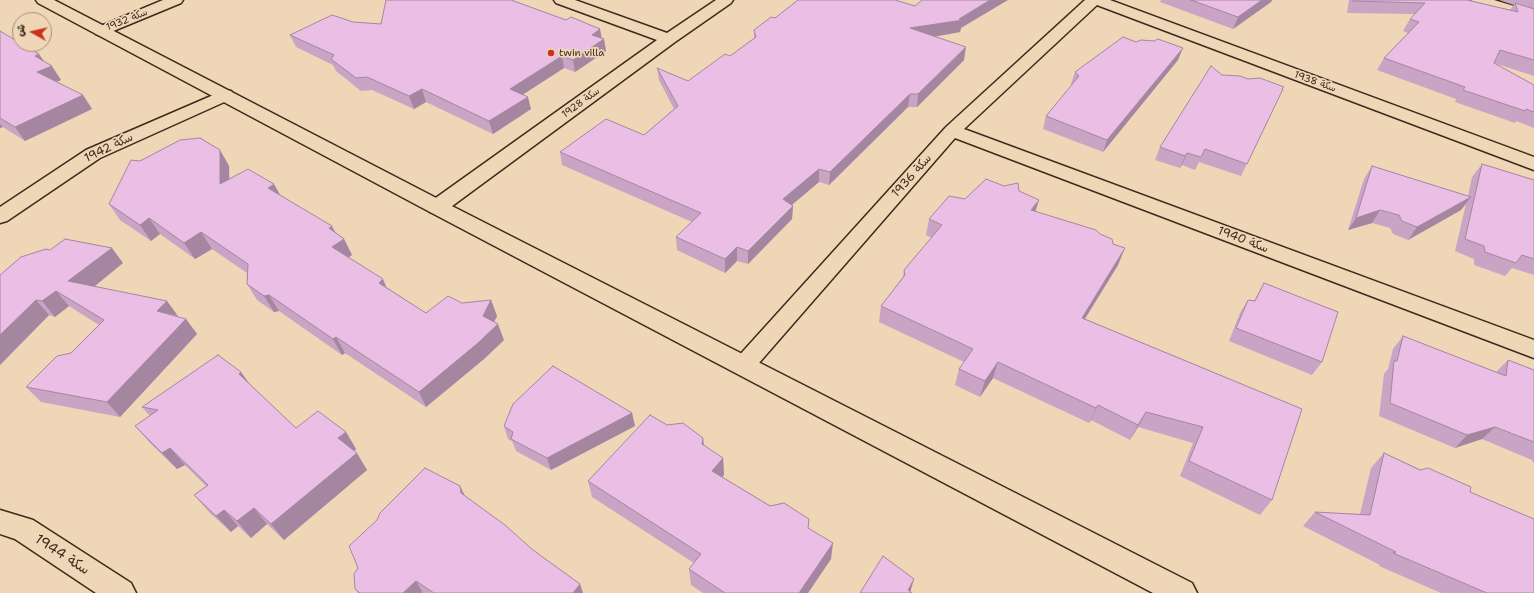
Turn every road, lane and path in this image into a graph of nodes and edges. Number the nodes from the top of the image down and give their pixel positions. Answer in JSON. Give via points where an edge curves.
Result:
{"nodes":[{"id":1,"x":43,"y":0,"type":"edge"},
{"id":2,"x":176,"y":0,"type":"edge"},
{"id":3,"x":561,"y":0,"type":"edge"},
{"id":4,"x":726,"y":0,"type":"edge"},
{"id":5,"x":1095,"y":0,"type":"edge"},
{"id":6,"x":1478,"y":0,"type":"edge"},
{"id":7,"x":1534,"y":17,"type":"edge"},
{"id":8,"x":101,"y":31,"type":"junction"},
{"id":9,"x":669,"y":39,"type":"junction"},
{"id":10,"x":225,"y":95,"type":"junction"},
{"id":11,"x":952,"y":131,"type":"junction"},
{"id":12,"x":1534,"y":164,"type":"edge"},
{"id":13,"x":437,"y":207,"type":"junction"},
{"id":14,"x":0,"y":216,"type":"edge"},
{"id":15,"x":1534,"y":349,"type":"edge"},
{"id":16,"x":744,"y":365,"type":"junction"},
{"id":17,"x":0,"y":522,"type":"edge"},
{"id":18,"x":121,"y":593,"type":"edge"},
{"id":19,"x":1182,"y":593,"type":"edge"}],
"edges":[{"from":1,"to":8,"type":"street"},
{"from":2,"to":8,"type":"street","name":"سكة 1932"},
{"from":3,"to":9,"type":"street"},
{"from":4,"to":9,"type":"street","name":"سكة 1928"},
{"from":5,"to":11,"type":"street","name":"سكة 1936"},
{"from":5,"to":12,"type":"street","name":"سكة 1938"},
{"from":6,"to":7,"type":"street"},
{"from":8,"to":10,"type":"street"},
{"from":9,"to":13,"type":"street","name":"سكة 1928"},
{"from":10,"to":13,"type":"street"},
{"from":10,"to":14,"type":"street","name":"سكة 1942","via":[[93,154]]},
{"from":11,"to":15,"type":"street","name":"سكة 1940"},
{"from":11,"to":16,"type":"street","name":"سكة 1936"},
{"from":13,"to":16,"type":"street"},
{"from":16,"to":19,"type":"street"},
{"from":17,"to":18,"type":"street","name":"سكة 1944","via":[[23,529]]}]}
